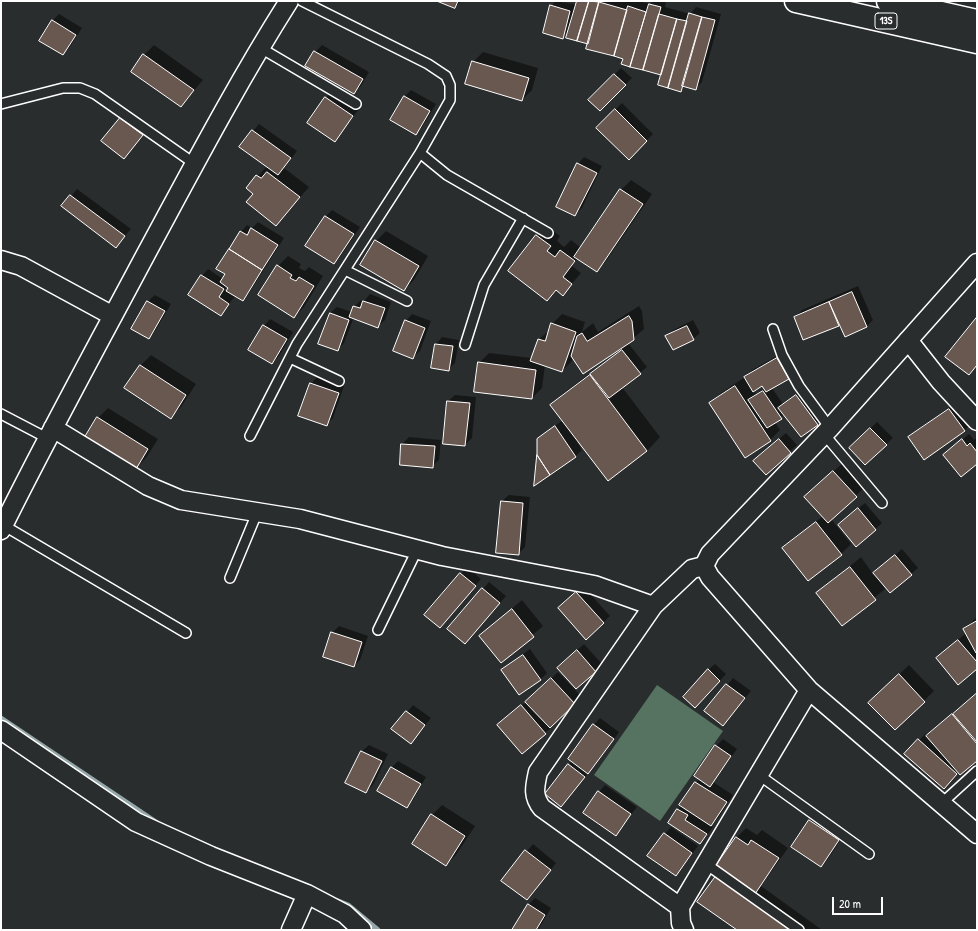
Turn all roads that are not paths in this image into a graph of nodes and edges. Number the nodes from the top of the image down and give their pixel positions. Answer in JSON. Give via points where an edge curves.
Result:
{"nodes":[{"id":1,"x":289,"y":1,"type":"edge"},
{"id":2,"x":302,"y":1,"type":"edge"},
{"id":3,"x":796,"y":1,"type":"edge"},
{"id":4,"x":888,"y":1,"type":"edge"},
{"id":5,"x":941,"y":17,"type":"junction"},
{"id":6,"x":977,"y":21,"type":"edge"},
{"id":7,"x":977,"y":42,"type":"edge"},
{"id":8,"x":259,"y":47,"type":"junction"},
{"id":9,"x":1,"y":104,"type":"edge"},
{"id":10,"x":356,"y":104,"type":"dead end"},
{"id":11,"x":420,"y":153,"type":"junction"},
{"id":12,"x":195,"y":164,"type":"junction"},
{"id":13,"x":524,"y":218,"type":"junction"},
{"id":14,"x":548,"y":233,"type":"dead end"},
{"id":15,"x":1,"y":260,"type":"edge"},
{"id":16,"x":977,"y":263,"type":"edge"},
{"id":17,"x":345,"y":270,"type":"junction"},
{"id":18,"x":407,"y":301,"type":"dead end"},
{"id":19,"x":113,"y":316,"type":"junction"},
{"id":20,"x":773,"y":329,"type":"dead end"},
{"id":21,"x":908,"y":340,"type":"junction"},
{"id":22,"x":465,"y":345,"type":"dead end"},
{"id":23,"x":290,"y":358,"type":"junction"},
{"id":24,"x":339,"y":381,"type":"dead end"},
{"id":25,"x":1,"y":414,"type":"edge"},
{"id":26,"x":977,"y":421,"type":"edge"},
{"id":27,"x":827,"y":431,"type":"junction"},
{"id":28,"x":50,"y":433,"type":"junction"},
{"id":29,"x":250,"y":436,"type":"dead end"},
{"id":30,"x":882,"y":503,"type":"dead end"},
{"id":31,"x":257,"y":513,"type":"junction"},
{"id":32,"x":2,"y":527,"type":"edge"},
{"id":33,"x":417,"y":550,"type":"junction"},
{"id":34,"x":704,"y":566,"type":"junction"},
{"id":35,"x":230,"y":578,"type":"dead end"},
{"id":36,"x":653,"y":606,"type":"junction"},
{"id":37,"x":378,"y":630,"type":"dead end"},
{"id":38,"x":186,"y":632,"type":"dead end"},
{"id":39,"x":809,"y":690,"type":"junction"},
{"id":40,"x":1,"y":730,"type":"edge"},
{"id":41,"x":977,"y":771,"type":"edge"},
{"id":42,"x":759,"y":775,"type":"junction"},
{"id":43,"x":942,"y":804,"type":"junction"},
{"id":44,"x":977,"y":834,"type":"edge"},
{"id":45,"x":869,"y":854,"type":"dead end"},
{"id":46,"x":706,"y":864,"type":"junction"},
{"id":47,"x":307,"y":894,"type":"junction"},
{"id":48,"x":680,"y":907,"type":"junction"},
{"id":49,"x":291,"y":930,"type":"edge"},
{"id":50,"x":362,"y":930,"type":"edge"},
{"id":51,"x":684,"y":930,"type":"edge"},
{"id":52,"x":800,"y":930,"type":"edge"}],
"edges":[{"from":1,"to":8,"type":"street"},
{"from":2,"to":11,"type":"lane","via":[[428,64],[446,76],[450,85],[450,100]]},
{"from":3,"to":5,"type":"highway","number":"13S"},
{"from":4,"to":5,"type":"highway","number":"13S"},
{"from":5,"to":6,"type":"highway","number":"13S"},
{"from":5,"to":7,"type":"highway","number":"13S"},
{"from":8,"to":10,"type":"lane"},
{"from":8,"to":12,"type":"street"},
{"from":9,"to":12,"type":"lane","via":[[63,88],[80,88],[94,94]]},
{"from":11,"to":13,"type":"lane","via":[[447,175]]},
{"from":11,"to":17,"type":"lane"},
{"from":12,"to":19,"type":"street"},
{"from":13,"to":14,"type":"lane"},
{"from":13,"to":22,"type":"lane","via":[[484,285]]},
{"from":15,"to":19,"type":"street","via":[[22,266]]},
{"from":16,"to":21,"type":"street"},
{"from":17,"to":18,"type":"lane"},
{"from":17,"to":23,"type":"lane"},
{"from":19,"to":28,"type":"street"},
{"from":20,"to":27,"type":"lane","via":[[782,355]]},
{"from":21,"to":26,"type":"street","via":[[941,382]]},
{"from":21,"to":27,"type":"street"},
{"from":23,"to":24,"type":"lane"},
{"from":23,"to":29,"type":"lane"},
{"from":25,"to":28,"type":"lane"},
{"from":27,"to":30,"type":"lane"},
{"from":27,"to":34,"type":"street","via":[[710,554]]},
{"from":28,"to":31,"type":"street","via":[[148,486],[181,500]]},
{"from":28,"to":32,"type":"street"},
{"from":31,"to":33,"type":"street","via":[[300,519]]},
{"from":31,"to":35,"type":"lane"},
{"from":32,"to":38,"type":"lane"},
{"from":33,"to":36,"type":"street","via":[[594,585]]},
{"from":33,"to":37,"type":"lane"},
{"from":34,"to":36,"type":"street","via":[[692,569]]},
{"from":34,"to":39,"type":"street","via":[[710,577]]},
{"from":36,"to":48,"type":"street","via":[[538,772],[534,792],[536,801],[542,808]]},
{"from":39,"to":42,"type":"street"},
{"from":39,"to":43,"type":"street"},
{"from":40,"to":47,"type":"street","via":[[136,822],[211,856]]},
{"from":41,"to":43,"type":"lane"},
{"from":42,"to":45,"type":"lane"},
{"from":42,"to":46,"type":"street"},
{"from":43,"to":44,"type":"street"},
{"from":46,"to":48,"type":"street"},
{"from":46,"to":52,"type":"lane"},
{"from":47,"to":49,"type":"street"},
{"from":47,"to":50,"type":"street","via":[[345,914]]},
{"from":48,"to":51,"type":"street"}]}
